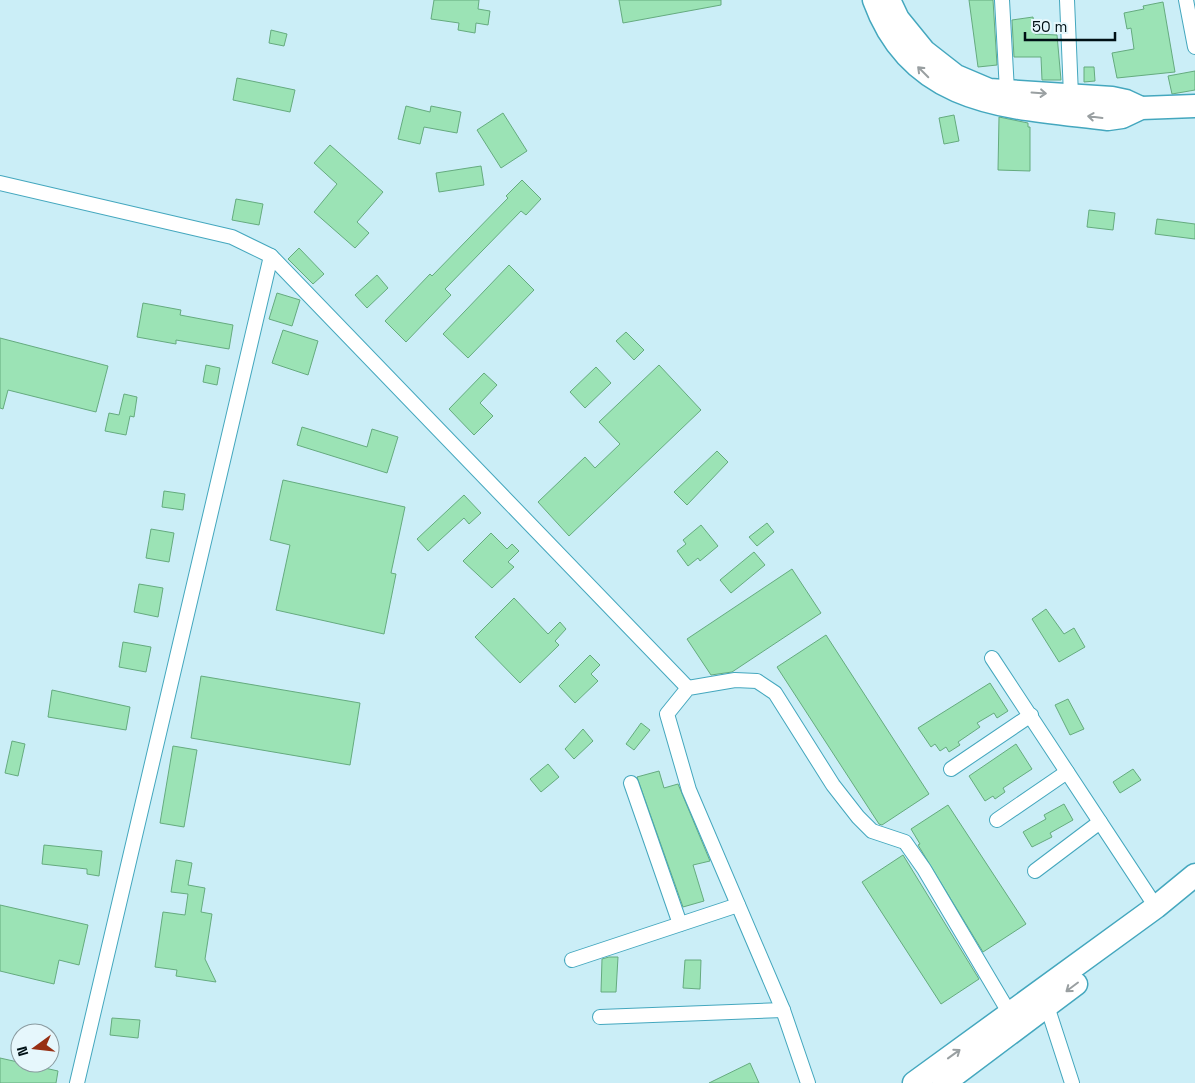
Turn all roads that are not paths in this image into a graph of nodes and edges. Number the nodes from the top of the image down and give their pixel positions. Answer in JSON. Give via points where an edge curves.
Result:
{"nodes":[{"id":1,"x":874,"y":0,"type":"edge"},
{"id":2,"x":889,"y":0,"type":"edge"},
{"id":3,"x":1002,"y":0,"type":"edge"},
{"id":4,"x":1068,"y":0,"type":"edge"},
{"id":5,"x":1186,"y":0,"type":"edge"},
{"id":6,"x":1195,"y":48,"type":"edge"},
{"id":7,"x":1007,"y":91,"type":"junction"},
{"id":8,"x":1071,"y":95,"type":"junction"},
{"id":9,"x":1195,"y":106,"type":"edge"},
{"id":10,"x":1141,"y":108,"type":"junction"},
{"id":11,"x":0,"y":183,"type":"edge"},
{"id":12,"x":271,"y":256,"type":"junction"},
{"id":13,"x":992,"y":658,"type":"dead end"},
{"id":14,"x":688,"y":688,"type":"junction"},
{"id":15,"x":1030,"y":716,"type":"junction"},
{"id":16,"x":951,"y":768,"type":"dead end"},
{"id":17,"x":1067,"y":772,"type":"junction"},
{"id":18,"x":631,"y":783,"type":"dead end"},
{"id":19,"x":996,"y":820,"type":"dead end"},
{"id":20,"x":1100,"y":822,"type":"junction"},
{"id":21,"x":1035,"y":871,"type":"dead end"},
{"id":22,"x":1195,"y":875,"type":"edge"},
{"id":23,"x":1195,"y":895,"type":"edge"},
{"id":24,"x":738,"y":905,"type":"junction"},
{"id":25,"x":1156,"y":907,"type":"junction"},
{"id":26,"x":680,"y":924,"type":"junction"},
{"id":27,"x":572,"y":960,"type":"dead end"},
{"id":28,"x":1047,"y":1006,"type":"junction"},
{"id":29,"x":783,"y":1010,"type":"junction"},
{"id":30,"x":600,"y":1017,"type":"dead end"},
{"id":31,"x":1014,"y":1020,"type":"junction"},
{"id":32,"x":77,"y":1083,"type":"edge"},
{"id":33,"x":808,"y":1083,"type":"edge"},
{"id":34,"x":914,"y":1083,"type":"edge"},
{"id":35,"x":944,"y":1083,"type":"edge"},
{"id":36,"x":1072,"y":1083,"type":"edge"}],
"edges":[{"from":10,"to":1,"type":"main road","one_way":true,"via":[[1122,117],[1108,119],[1008,106],[969,97],[930,78],[904,53],[881,21]]},
{"from":2,"to":7,"type":"main road","via":[[898,19],[924,51],[956,76],[990,90]]},
{"from":3,"to":7,"type":"street"},
{"from":4,"to":8,"type":"street"},
{"from":5,"to":6,"type":"street"},
{"from":7,"to":8,"type":"main road","one_way":true},
{"from":8,"to":10,"type":"main road","via":[[1112,98]]},
{"from":9,"to":10,"type":"main road"},
{"from":11,"to":12,"type":"street","via":[[232,238]]},
{"from":12,"to":14,"type":"street"},
{"from":12,"to":32,"type":"street"},
{"from":13,"to":15,"type":"street"},
{"from":14,"to":24,"type":"street","via":[[667,714],[690,790]]},
{"from":14,"to":31,"type":"street","via":[[735,680],[757,681],[775,693],[833,785],[858,817],[872,831],[905,842],[924,868]]},
{"from":15,"to":16,"type":"street"},
{"from":15,"to":17,"type":"street"},
{"from":17,"to":19,"type":"street"},
{"from":17,"to":20,"type":"street"},
{"from":18,"to":26,"type":"street"},
{"from":20,"to":21,"type":"street"},
{"from":20,"to":25,"type":"street"},
{"from":22,"to":25,"type":"main road"},
{"from":23,"to":28,"type":"main road","one_way":true},
{"from":24,"to":26,"type":"street"},
{"from":24,"to":29,"type":"street"},
{"from":25,"to":31,"type":"main road"},
{"from":26,"to":27,"type":"street"},
{"from":28,"to":31,"type":"main road"},
{"from":28,"to":36,"type":"street"},
{"from":29,"to":30,"type":"street"},
{"from":29,"to":33,"type":"street"},
{"from":34,"to":31,"type":"main road","one_way":true},
{"from":31,"to":35,"type":"main road"}]}
